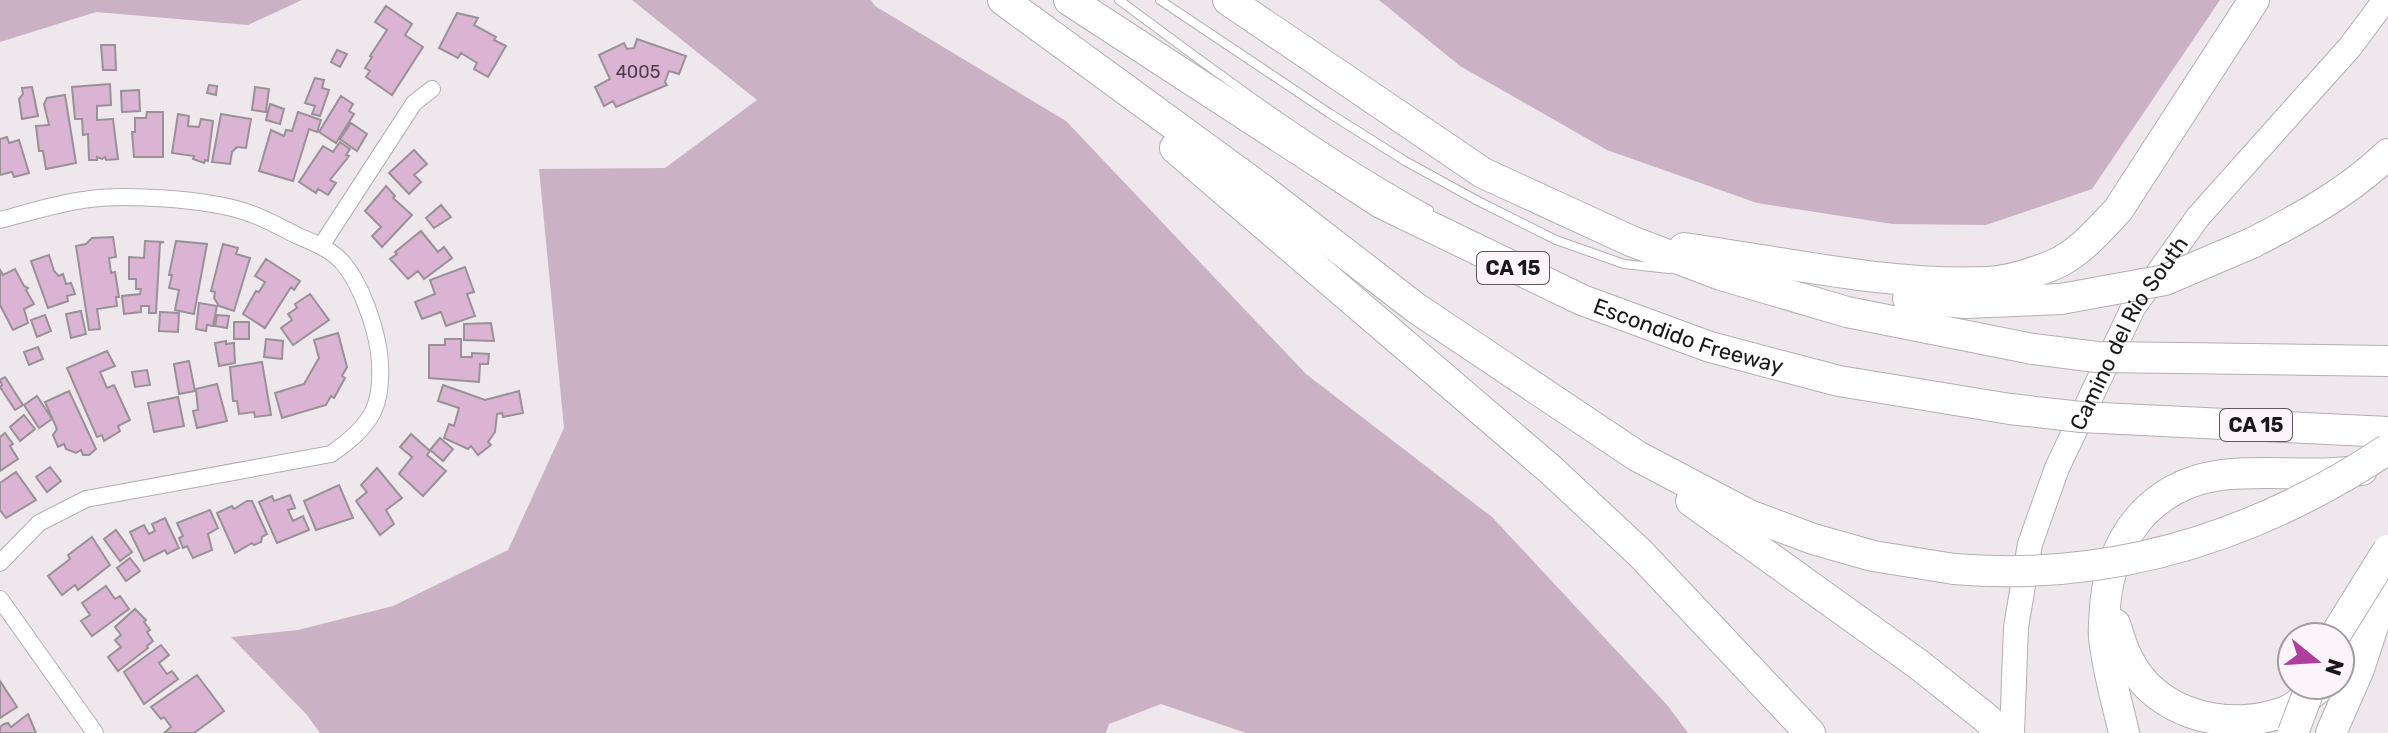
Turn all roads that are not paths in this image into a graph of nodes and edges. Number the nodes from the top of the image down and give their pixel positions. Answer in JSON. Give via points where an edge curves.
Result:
{"nodes":[{"id":1,"x":1003,"y":0,"type":"edge"},
{"id":2,"x":1069,"y":0,"type":"edge"},
{"id":3,"x":1119,"y":0,"type":"edge"},
{"id":4,"x":1160,"y":0,"type":"edge"},
{"id":5,"x":1228,"y":0,"type":"edge"},
{"id":6,"x":2254,"y":0,"type":"edge"},
{"id":7,"x":2385,"y":0,"type":"edge"},
{"id":8,"x":1091,"y":66,"type":"junction"},
{"id":9,"x":432,"y":89,"type":"dead end"},
{"id":10,"x":2388,"y":154,"type":"edge"},
{"id":11,"x":1434,"y":212,"type":"dead end"},
{"id":12,"x":0,"y":220,"type":"edge"},
{"id":13,"x":1631,"y":241,"type":"junction"},
{"id":14,"x":321,"y":246,"type":"junction"},
{"id":15,"x":1770,"y":260,"type":"junction"},
{"id":16,"x":1721,"y":275,"type":"junction"},
{"id":17,"x":2387,"y":361,"type":"edge"},
{"id":18,"x":2081,"y":417,"type":"junction"},
{"id":19,"x":2382,"y":437,"type":"edge"},
{"id":20,"x":1637,"y":456,"type":"junction"},
{"id":21,"x":2388,"y":466,"type":"edge"},
{"id":22,"x":2388,"y":538,"type":"edge"},
{"id":23,"x":2388,"y":550,"type":"edge"},
{"id":24,"x":0,"y":563,"type":"edge"},
{"id":25,"x":2388,"y":580,"type":"edge"},
{"id":26,"x":2106,"y":597,"type":"junction"},
{"id":27,"x":0,"y":599,"type":"edge"},
{"id":28,"x":2344,"y":621,"type":"edge"},
{"id":29,"x":2354,"y":621,"type":"edge"},
{"id":30,"x":2301,"y":701,"type":"edge"},
{"id":31,"x":2305,"y":701,"type":"edge"},
{"id":32,"x":95,"y":733,"type":"edge"},
{"id":33,"x":1810,"y":733,"type":"edge"},
{"id":34,"x":2001,"y":733,"type":"edge"},
{"id":35,"x":2012,"y":733,"type":"edge"},
{"id":36,"x":2124,"y":733,"type":"edge"},
{"id":37,"x":2293,"y":733,"type":"edge"},
{"id":38,"x":2331,"y":733,"type":"edge"}],
"edges":[{"from":1,"to":8,"type":"highway"},
{"from":2,"to":18,"type":"highway","name":"Escondido Freeway","number":"CA 15","bridge":true,"via":[[1381,203],[1582,300],[1710,347],[1839,381]]},
{"from":3,"to":11,"type":"lane","via":[[1243,91]]},
{"from":4,"to":16,"type":"lane","via":[[1405,161],[1556,240],[1624,264]]},
{"from":5,"to":13,"type":"highway","via":[[1483,173]]},
{"from":6,"to":15,"type":"highway","via":[[2118,210],[2093,237],[2056,263],[1990,282],[1917,280]]},
{"from":7,"to":18,"type":"street","name":"Camino del Rio South","via":[[2350,47],[2198,217],[2133,308]]},
{"from":8,"to":20,"type":"highway","via":[[1416,308]]},
{"from":8,"to":33,"type":"highway","via":[[1154,130],[1551,470],[1641,554]]},
{"from":9,"to":14,"type":"street","via":[[414,103]]},
{"from":10,"to":15,"type":"highway","bridge":true,"via":[[2309,214],[2252,243],[2165,280],[2061,299],[1914,299],[1868,291]]},
{"from":12,"to":14,"type":"street","via":[[85,199],[165,198],[245,211]]},
{"from":13,"to":15,"type":"highway"},
{"from":13,"to":16,"type":"highway"},
{"from":14,"to":24,"type":"street","via":[[343,263],[367,306],[378,343],[378,402],[354,438],[331,454],[86,499],[39,523]]},
{"from":16,"to":17,"type":"highway","bridge":true,"via":[[1847,312],[2033,349],[2097,357]]},
{"from":18,"to":19,"type":"highway","name":"Escondido Freeway","number":"CA 15","bridge":true},
{"from":18,"to":35,"type":"street","name":"Camino del Rio South","via":[[2030,544],[2016,627]]},
{"from":19,"to":20,"type":"highway","bridge":true,"via":[[2325,488],[2244,528],[2132,559],[2067,570],[2002,572],[1873,556],[1802,535],[1713,497]]},
{"from":20,"to":34,"type":"highway","via":[[1700,509],[1918,664]]},
{"from":21,"to":26,"type":"highway","via":[[2218,476],[2164,496],[2124,535]]},
{"from":22,"to":29,"type":"highway"},
{"from":23,"to":28,"type":"highway","bridge":true},
{"from":25,"to":38,"type":"highway"},
{"from":26,"to":30,"type":"highway","via":[[2138,675],[2165,702],[2190,716],[2259,722]]},
{"from":26,"to":36,"type":"highway","via":[[2103,635]]},
{"from":27,"to":32,"type":"street"},
{"from":31,"to":37,"type":"highway","bridge":true}]}
